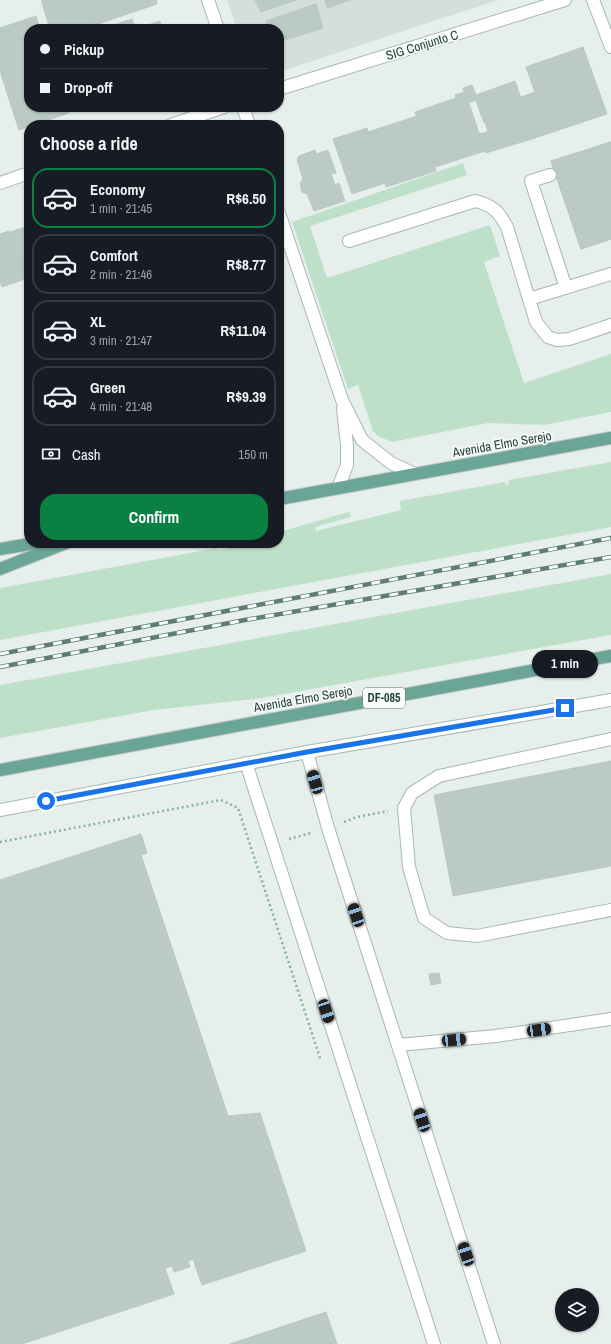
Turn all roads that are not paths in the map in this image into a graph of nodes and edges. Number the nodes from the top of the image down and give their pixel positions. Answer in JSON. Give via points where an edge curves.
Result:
{"nodes":[{"id":1,"x":208,"y":0,"type":"edge"},
{"id":2,"x":565,"y":0,"type":"edge"},
{"id":3,"x":593,"y":0,"type":"edge"},
{"id":4,"x":216,"y":24,"type":"edge"},
{"id":5,"x":608,"y":31,"type":"edge"},
{"id":6,"x":611,"y":47,"type":"edge"},
{"id":7,"x":284,"y":87,"type":"edge"},
{"id":8,"x":209,"y":112,"type":"edge"},
{"id":9,"x":186,"y":120,"type":"edge"},
{"id":10,"x":24,"y":175,"type":"edge"},
{"id":11,"x":550,"y":175,"type":"dead end"},
{"id":12,"x":0,"y":183,"type":"edge"},
{"id":13,"x":284,"y":228,"type":"edge"},
{"id":14,"x":349,"y":240,"type":"dead end"},
{"id":15,"x":611,"y":274,"type":"edge"},
{"id":16,"x":566,"y":288,"type":"junction"},
{"id":17,"x":529,"y":299,"type":"junction"},
{"id":18,"x":611,"y":325,"type":"edge"},
{"id":19,"x":342,"y":400,"type":"junction"},
{"id":20,"x":611,"y":438,"type":"edge"},
{"id":21,"x":415,"y":474,"type":"junction"},
{"id":22,"x":338,"y":488,"type":"junction"},
{"id":23,"x":284,"y":498,"type":"edge"},
{"id":24,"x":24,"y":545,"type":"edge"},
{"id":25,"x":53,"y":548,"type":"edge"},
{"id":26,"x":0,"y":550,"type":"edge"},
{"id":27,"x":0,"y":569,"type":"edge"},
{"id":28,"x":611,"y":656,"type":"edge"},
{"id":29,"x":611,"y":700,"type":"edge"},
{"id":30,"x":611,"y":739,"type":"edge"},
{"id":31,"x":307,"y":752,"type":"junction"},
{"id":32,"x":246,"y":763,"type":"junction"},
{"id":33,"x":0,"y":770,"type":"edge"},
{"id":34,"x":0,"y":810,"type":"edge"},
{"id":35,"x":611,"y":910,"type":"edge"},
{"id":36,"x":611,"y":1019,"type":"edge"},
{"id":37,"x":398,"y":1045,"type":"junction"},
{"id":38,"x":434,"y":1344,"type":"edge"},
{"id":39,"x":494,"y":1344,"type":"edge"}],
"edges":[{"from":1,"to":4,"type":"street"},
{"from":2,"to":7,"type":"street","name":"SIG Conjunto C"},
{"from":3,"to":5,"type":"street"},
{"from":5,"to":6,"type":"street"},
{"from":8,"to":9,"type":"street"},
{"from":10,"to":12,"type":"street"},
{"from":11,"to":16,"type":"street","via":[[531,181]]},
{"from":13,"to":19,"type":"street"},
{"from":14,"to":17,"type":"street","via":[[475,201],[485,204],[499,213],[507,227]]},
{"from":15,"to":16,"type":"street"},
{"from":16,"to":17,"type":"street"},
{"from":17,"to":18,"type":"street","via":[[536,322],[548,337],[557,340],[569,339]]},
{"from":19,"to":21,"type":"street","via":[[362,440],[391,463]]},
{"from":19,"to":22,"type":"street","via":[[347,465]]},
{"from":20,"to":21,"type":"main road","name":"Avenida Elmo Serejo"},
{"from":21,"to":22,"type":"main road","name":"Avenida Elmo Serejo"},
{"from":22,"to":23,"type":"main road","name":"Avenida Elmo Serejo"},
{"from":24,"to":26,"type":"main road"},
{"from":25,"to":27,"type":"main road"},
{"from":28,"to":33,"type":"main road","name":"Avenida Elmo Serejo","number":"DF-085"},
{"from":29,"to":31,"type":"street"},
{"from":30,"to":35,"type":"street","via":[[439,776],[412,794],[404,808],[410,867],[424,918],[447,933],[477,936]]},
{"from":31,"to":32,"type":"street"},
{"from":31,"to":37,"type":"street","via":[[328,828]]},
{"from":32,"to":34,"type":"street"},
{"from":32,"to":38,"type":"street"},
{"from":36,"to":37,"type":"street","via":[[496,1036]]},
{"from":37,"to":39,"type":"street"}]}
